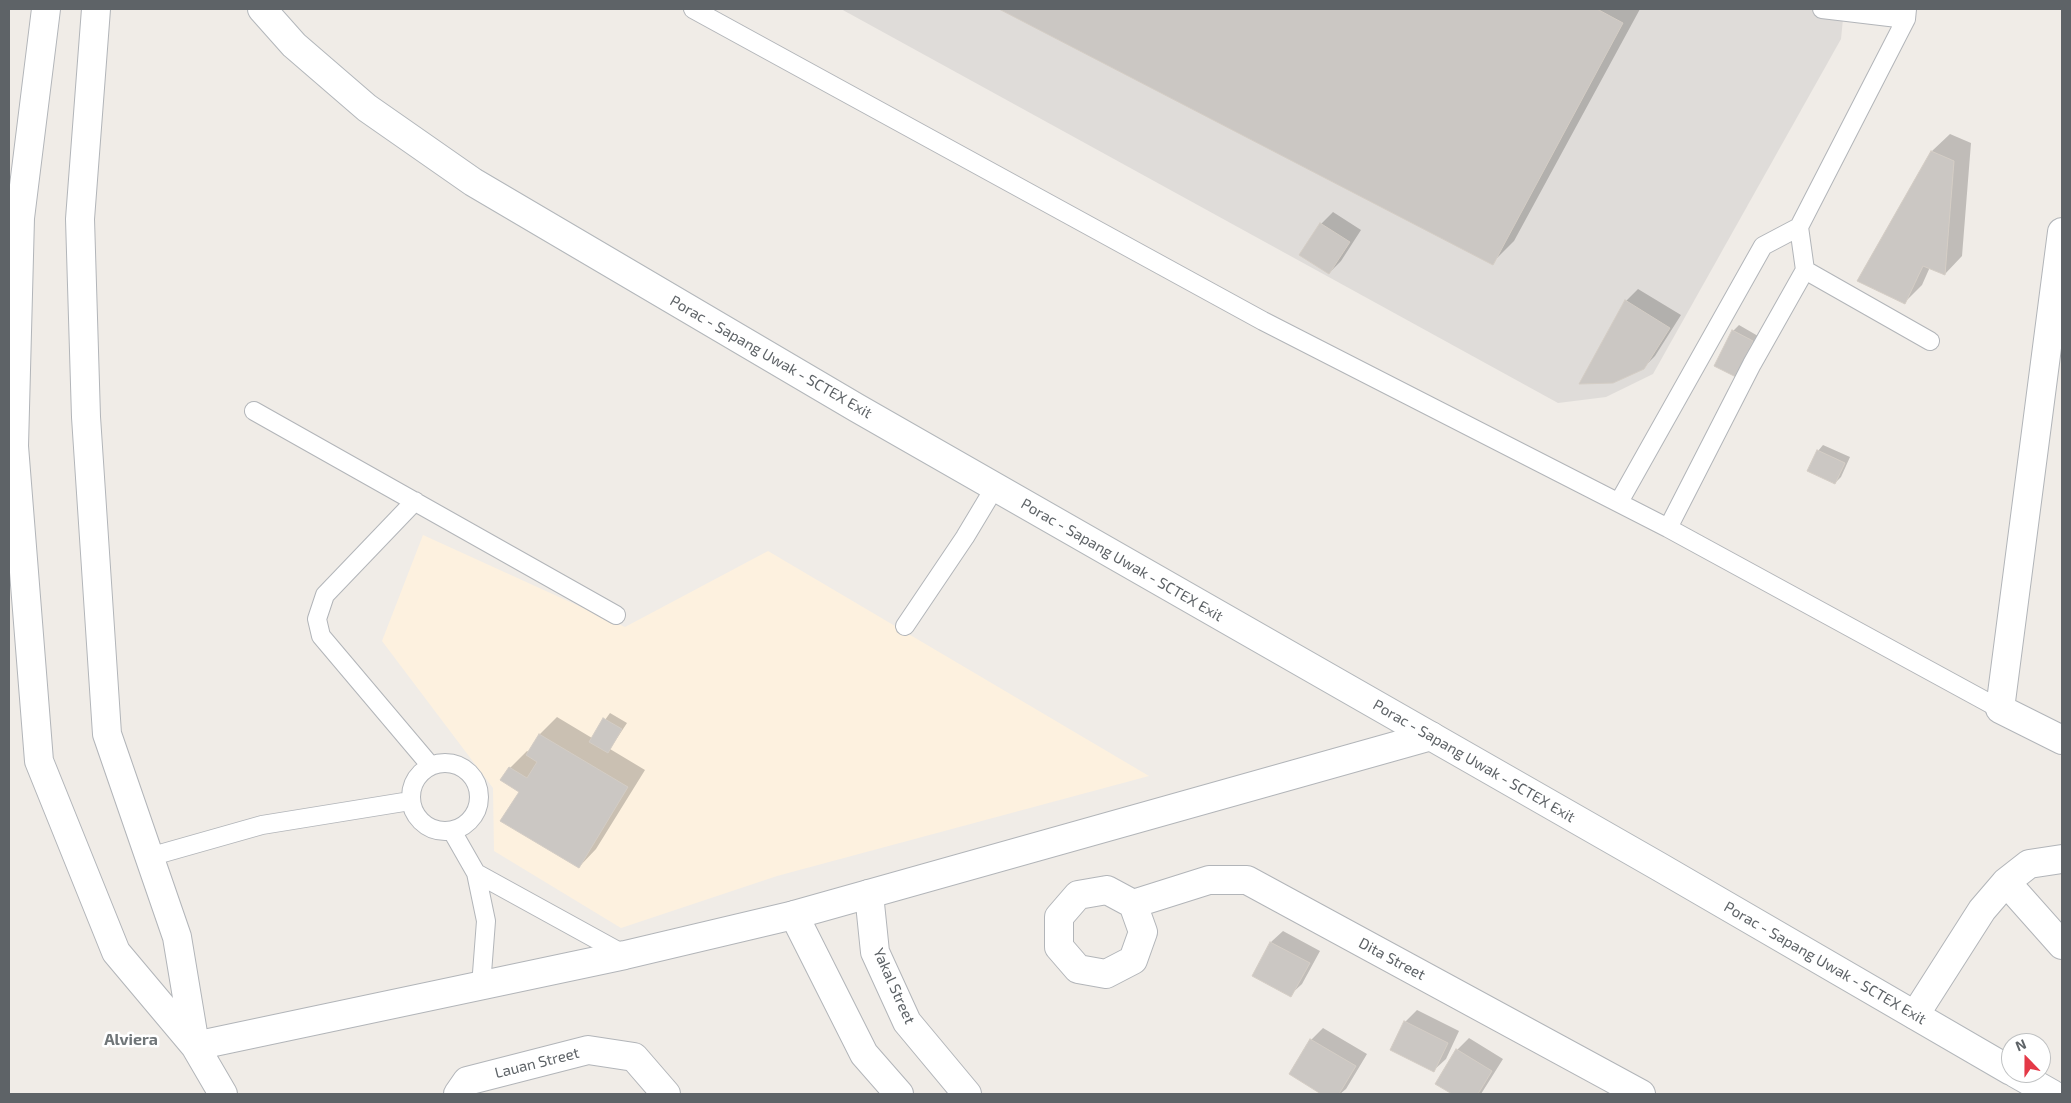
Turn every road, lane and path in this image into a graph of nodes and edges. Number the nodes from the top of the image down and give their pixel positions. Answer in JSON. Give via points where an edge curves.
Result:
{"nodes":[{"id":1,"x":46,"y":9,"type":"edge"},
{"id":2,"x":96,"y":9,"type":"edge"},
{"id":3,"x":262,"y":9,"type":"edge"},
{"id":4,"x":693,"y":9,"type":"edge"},
{"id":5,"x":1822,"y":9,"type":"edge"},
{"id":6,"x":1906,"y":14,"type":"edge"},
{"id":7,"x":1798,"y":227,"type":"junction"},
{"id":8,"x":2062,"y":232,"type":"edge"},
{"id":9,"x":1805,"y":270,"type":"junction"},
{"id":10,"x":1930,"y":341,"type":"dead end"},
{"id":11,"x":254,"y":411,"type":"dead end"},
{"id":12,"x":995,"y":487,"type":"junction"},
{"id":13,"x":415,"y":501,"type":"junction"},
{"id":14,"x":1619,"y":502,"type":"junction"},
{"id":15,"x":1668,"y":528,"type":"junction"},
{"id":16,"x":616,"y":615,"type":"dead end"},
{"id":17,"x":905,"y":626,"type":"dead end"},
{"id":18,"x":2000,"y":709,"type":"junction"},
{"id":19,"x":1431,"y":736,"type":"junction"},
{"id":20,"x":2062,"y":740,"type":"edge"},
{"id":21,"x":430,"y":765,"type":"junction"},
{"id":22,"x":410,"y":801,"type":"junction"},
{"id":23,"x":452,"y":831,"type":"junction"},
{"id":24,"x":149,"y":857,"type":"junction"},
{"id":25,"x":2062,"y":859,"type":"edge"},
{"id":26,"x":476,"y":873,"type":"junction"},
{"id":27,"x":2006,"y":882,"type":"junction"},
{"id":28,"x":869,"y":894,"type":"junction"},
{"id":29,"x":1133,"y":904,"type":"dead end"},
{"id":30,"x":794,"y":915,"type":"junction"},
{"id":31,"x":2062,"y":945,"type":"edge"},
{"id":32,"x":625,"y":955,"type":"junction"},
{"id":33,"x":481,"y":986,"type":"junction"},
{"id":34,"x":1915,"y":1015,"type":"junction"},
{"id":35,"x":195,"y":1046,"type":"junction"},
{"id":36,"x":2001,"y":1065,"type":"edge"},
{"id":37,"x":2033,"y":1083,"type":"edge"},
{"id":38,"x":1627,"y":1091,"type":"edge"},
{"id":39,"x":963,"y":1093,"type":"edge"},
{"id":40,"x":223,"y":1094,"type":"edge"},
{"id":41,"x":458,"y":1094,"type":"edge"},
{"id":42,"x":666,"y":1094,"type":"edge"},
{"id":43,"x":899,"y":1094,"type":"edge"},
{"id":44,"x":2052,"y":1094,"type":"edge"}],
"edges":[{"from":1,"to":35,"type":"street","via":[[20,218],[14,446],[39,761],[116,952]]},
{"from":2,"to":24,"type":"street","via":[[80,219],[86,417],[107,734]]},
{"from":3,"to":12,"type":"street","name":"Porac - Sapang Uwak - SCTEX Exit","via":[[294,45],[366,108],[473,182]]},
{"from":4,"to":14,"type":"lane","via":[[1263,321]]},
{"from":5,"to":6,"type":"lane"},
{"from":6,"to":7,"type":"lane"},
{"from":7,"to":9,"type":"lane"},
{"from":7,"to":14,"type":"lane","via":[[1763,246]]},
{"from":8,"to":18,"type":"street"},
{"from":9,"to":10,"type":"lane"},
{"from":9,"to":15,"type":"lane","via":[[1752,364]]},
{"from":11,"to":13,"type":"lane"},
{"from":12,"to":17,"type":"lane"},
{"from":12,"to":19,"type":"street","name":"Porac - Sapang Uwak - SCTEX Exit"},
{"from":13,"to":16,"type":"lane"},
{"from":13,"to":21,"type":"lane","via":[[325,595],[317,619],[325,642]]},
{"from":14,"to":15,"type":"lane"},
{"from":15,"to":18,"type":"lane"},
{"from":18,"to":20,"type":"street"},
{"from":19,"to":28,"type":"street"},
{"from":19,"to":34,"type":"street","name":"Porac - Sapang Uwak - SCTEX Exit"},
{"from":21,"to":22,"type":"lane","via":[[418,774],[411,786]]},
{"from":21,"to":23,"type":"lane","via":[[444,762],[458,765],[470,773],[478,786],[475,814],[466,825]]},
{"from":22,"to":23,"type":"lane","via":[[414,815],[425,825],[438,831]]},
{"from":22,"to":24,"type":"lane","via":[[262,825]]},
{"from":23,"to":26,"type":"lane"},
{"from":24,"to":35,"type":"street","via":[[177,937]]},
{"from":25,"to":27,"type":"street","via":[[2029,864]]},
{"from":26,"to":32,"type":"lane"},
{"from":26,"to":33,"type":"lane","via":[[486,921]]},
{"from":27,"to":31,"type":"street"},
{"from":27,"to":34,"type":"street","via":[[1982,910]]},
{"from":28,"to":30,"type":"street"},
{"from":28,"to":39,"type":"street","name":"Yakal Street","via":[[875,952],[907,1022]]},
{"from":29,"to":38,"type":"street","name":"Dita Street","via":[[1209,880],[1246,880]]},
{"from":30,"to":32,"type":"street"},
{"from":30,"to":43,"type":"street","via":[[864,1054]]},
{"from":32,"to":33,"type":"street"},
{"from":33,"to":35,"type":"street"},
{"from":34,"to":36,"type":"street","name":"Porac - Sapang Uwak - SCTEX Exit"},
{"from":35,"to":40,"type":"street"},
{"from":37,"to":44,"type":"street"},
{"from":41,"to":42,"type":"street","name":"Lauan Street","via":[[467,1081],[588,1050],[634,1057]]}]}
